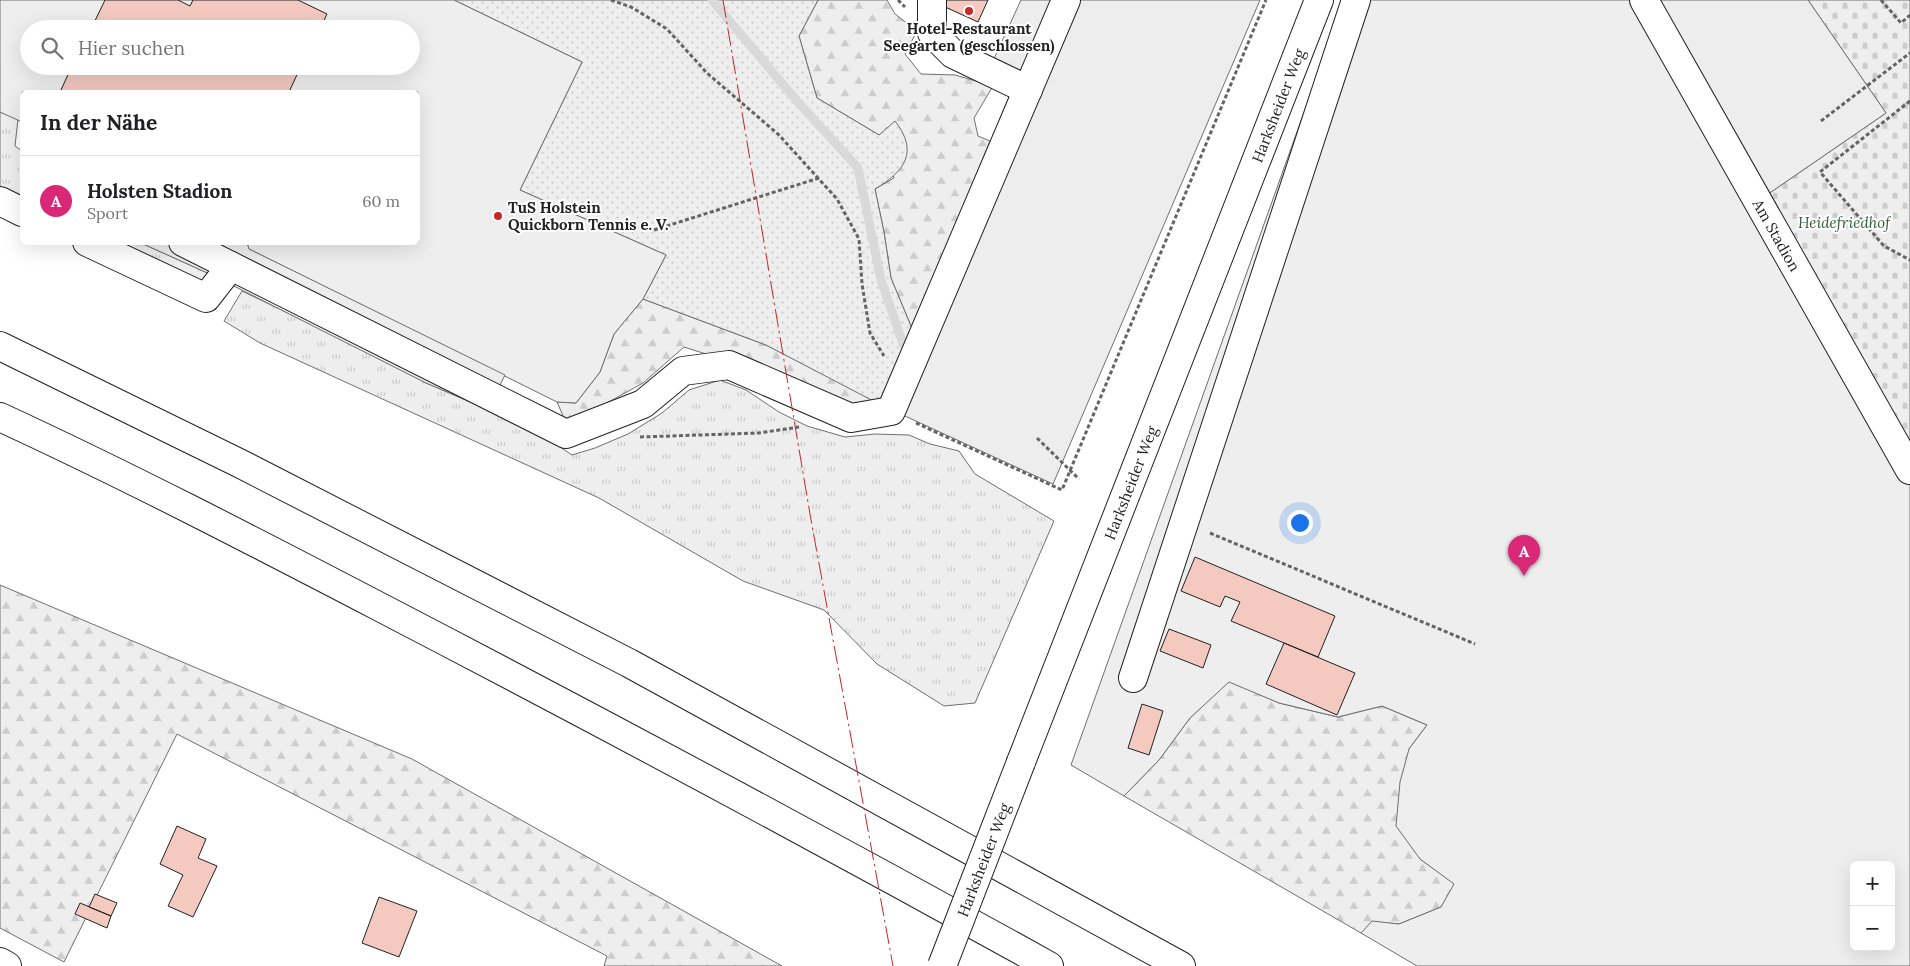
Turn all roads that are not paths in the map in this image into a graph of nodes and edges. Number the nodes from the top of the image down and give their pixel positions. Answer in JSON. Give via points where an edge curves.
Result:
{"nodes":[{"id":1,"x":1066,"y":0,"type":"edge"},
{"id":2,"x":1319,"y":0,"type":"edge"},
{"id":3,"x":1356,"y":0,"type":"edge"},
{"id":4,"x":1644,"y":0,"type":"edge"},
{"id":5,"x":932,"y":1,"type":"edge"},
{"id":6,"x":1028,"y":90,"type":"junction"},
{"id":7,"x":0,"y":201,"type":"edge"},
{"id":8,"x":20,"y":211,"type":"edge"},
{"id":9,"x":93,"y":245,"type":"edge"},
{"id":10,"x":188,"y":245,"type":"edge"},
{"id":11,"x":231,"y":266,"type":"junction"},
{"id":12,"x":0,"y":346,"type":"edge"},
{"id":13,"x":0,"y":416,"type":"edge"},
{"id":14,"x":1910,"y":470,"type":"edge"},
{"id":15,"x":1133,"y":678,"type":"dead end"},
{"id":16,"x":0,"y":962,"type":"edge"},
{"id":17,"x":7,"y":966,"type":"edge"},
{"id":18,"x":942,"y":966,"type":"edge"},
{"id":19,"x":1049,"y":966,"type":"edge"},
{"id":20,"x":1181,"y":966,"type":"edge"}],
"edges":[{"from":1,"to":6,"type":"main road"},
{"from":2,"to":18,"type":"main road","name":"Harksheider Weg","bridge":true},
{"from":3,"to":15,"type":"main road"},
{"from":4,"to":14,"type":"main road","name":"Am Stadion"},
{"from":5,"to":6,"type":"main road","via":[[932,33],[953,54]]},
{"from":6,"to":11,"type":"main road","via":[[891,411],[851,418],[729,365],[683,371],[643,404],[566,434]]},
{"from":7,"to":8,"type":"main road"},
{"from":9,"to":11,"type":"main road","via":[[206,298]]},
{"from":10,"to":11,"type":"main road"},
{"from":12,"to":20,"type":"main road","via":[[239,464],[629,664]]},
{"from":13,"to":19,"type":"main road","via":[[82,454],[598,720]]},
{"from":16,"to":17,"type":"main road"}]}
